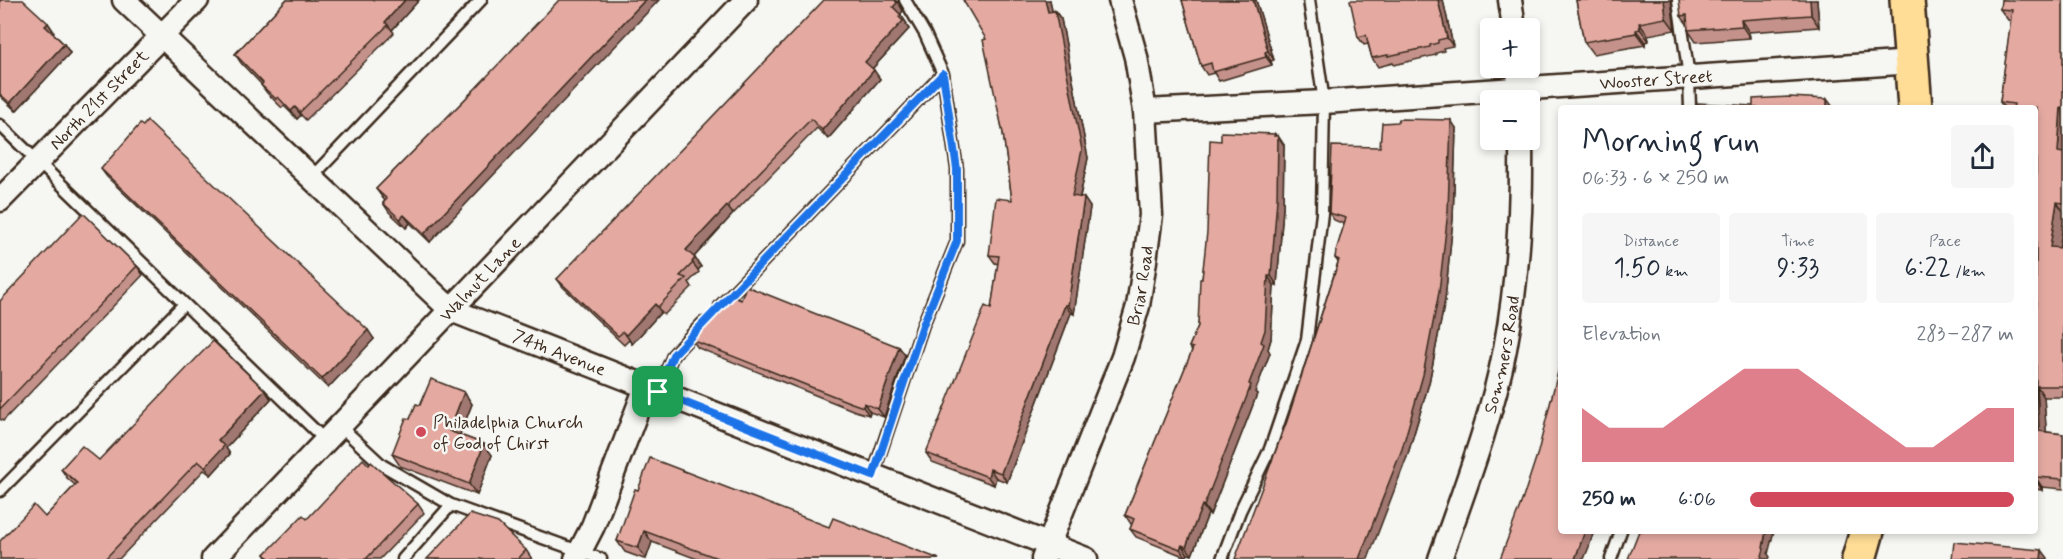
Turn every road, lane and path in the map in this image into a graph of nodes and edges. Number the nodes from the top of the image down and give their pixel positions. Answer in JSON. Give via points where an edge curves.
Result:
{"nodes":[{"id":1,"x":124,"y":0,"type":"edge"},
{"id":2,"x":197,"y":0,"type":"edge"},
{"id":3,"x":481,"y":0,"type":"edge"},
{"id":4,"x":746,"y":0,"type":"edge"},
{"id":5,"x":905,"y":0,"type":"edge"},
{"id":6,"x":1120,"y":0,"type":"edge"},
{"id":7,"x":1309,"y":0,"type":"edge"},
{"id":8,"x":1510,"y":0,"type":"edge"},
{"id":9,"x":1678,"y":0,"type":"edge"},
{"id":10,"x":1907,"y":0,"type":"edge"},
{"id":11,"x":1513,"y":18,"type":"edge"},
{"id":12,"x":162,"y":36,"type":"junction"},
{"id":13,"x":1913,"y":62,"type":"junction"},
{"id":14,"x":943,"y":74,"type":"junction"},
{"id":15,"x":1689,"y":77,"type":"junction"},
{"id":16,"x":1519,"y":86,"type":"edge"},
{"id":17,"x":1324,"y":102,"type":"junction"},
{"id":18,"x":1690,"y":105,"type":"edge"},
{"id":19,"x":1915,"y":105,"type":"edge"},
{"id":20,"x":1146,"y":111,"type":"junction"},
{"id":21,"x":0,"y":125,"type":"edge"},
{"id":22,"x":1521,"y":150,"type":"edge"},
{"id":23,"x":37,"y":161,"type":"junction"},
{"id":24,"x":312,"y":177,"type":"junction"},
{"id":25,"x":0,"y":200,"type":"edge"},
{"id":26,"x":184,"y":304,"type":"junction"},
{"id":27,"x":452,"y":310,"type":"junction"},
{"id":28,"x":652,"y":390,"type":"junction"},
{"id":29,"x":333,"y":434,"type":"junction"},
{"id":30,"x":873,"y":476,"type":"junction"},
{"id":31,"x":0,"y":491,"type":"edge"},
{"id":32,"x":451,"y":506,"type":"junction"},
{"id":33,"x":1619,"y":534,"type":"edge"},
{"id":34,"x":1866,"y":534,"type":"edge"},
{"id":35,"x":1047,"y":551,"type":"edge"},
{"id":36,"x":586,"y":556,"type":"edge"},
{"id":37,"x":213,"y":559,"type":"edge"},
{"id":38,"x":403,"y":559,"type":"edge"},
{"id":39,"x":1086,"y":559,"type":"edge"},
{"id":40,"x":1222,"y":559,"type":"edge"},
{"id":41,"x":1440,"y":559,"type":"edge"},
{"id":42,"x":1611,"y":559,"type":"edge"},
{"id":43,"x":1859,"y":559,"type":"edge"}],
"edges":[{"from":1,"to":12,"type":"street","name":"74th Avenue"},
{"from":2,"to":12,"type":"street","name":"North 21st Street"},
{"from":3,"to":24,"type":"lane"},
{"from":4,"to":27,"type":"street","name":"Walnut Lane"},
{"from":5,"to":14,"type":"lane"},
{"from":6,"to":20,"type":"street","name":"Briar Road"},
{"from":7,"to":17,"type":"lane"},
{"from":8,"to":11,"type":"street"},
{"from":9,"to":15,"type":"lane"},
{"from":10,"to":13,"type":"main road"},
{"from":12,"to":23,"type":"street","name":"North 21st Street"},
{"from":12,"to":24,"type":"street","name":"74th Avenue"},
{"from":13,"to":15,"type":"street","name":"Wooster Street"},
{"from":13,"to":19,"type":"main road"},
{"from":14,"to":28,"type":"lane","via":[[673,355]]},
{"from":14,"to":30,"type":"lane","via":[[957,169],[957,241],[923,325]]},
{"from":15,"to":16,"type":"street","name":"Wooster Street"},
{"from":15,"to":18,"type":"lane"},
{"from":16,"to":17,"type":"street","name":"Wooster Street"},
{"from":17,"to":20,"type":"street","name":"Wooster Street"},
{"from":17,"to":40,"type":"lane","via":[[1322,213],[1307,339],[1270,449]]},
{"from":20,"to":35,"type":"street","name":"Briar Road","via":[[1151,215],[1138,306],[1123,357]]},
{"from":21,"to":23,"type":"lane"},
{"from":22,"to":41,"type":"street","name":"Sommers Road","via":[[1519,237],[1505,350],[1476,458]]},
{"from":23,"to":25,"type":"street","name":"North 21st Street"},
{"from":23,"to":26,"type":"lane"},
{"from":24,"to":27,"type":"street","name":"74th Avenue"},
{"from":26,"to":29,"type":"lane"},
{"from":26,"to":31,"type":"lane"},
{"from":27,"to":28,"type":"street","name":"74th Avenue"},
{"from":27,"to":29,"type":"street","name":"Walnut Lane"},
{"from":28,"to":30,"type":"street","name":"74th Avenue"},
{"from":28,"to":36,"type":"street","via":[[593,526]]},
{"from":29,"to":32,"type":"lane"},
{"from":29,"to":37,"type":"street","name":"Walnut Lane"},
{"from":30,"to":35,"type":"street","name":"74th Avenue"},
{"from":32,"to":36,"type":"lane"},
{"from":32,"to":38,"type":"lane"},
{"from":33,"to":42,"type":"lane"},
{"from":34,"to":43,"type":"main road"},
{"from":35,"to":39,"type":"street","name":"74th Avenue"}]}
